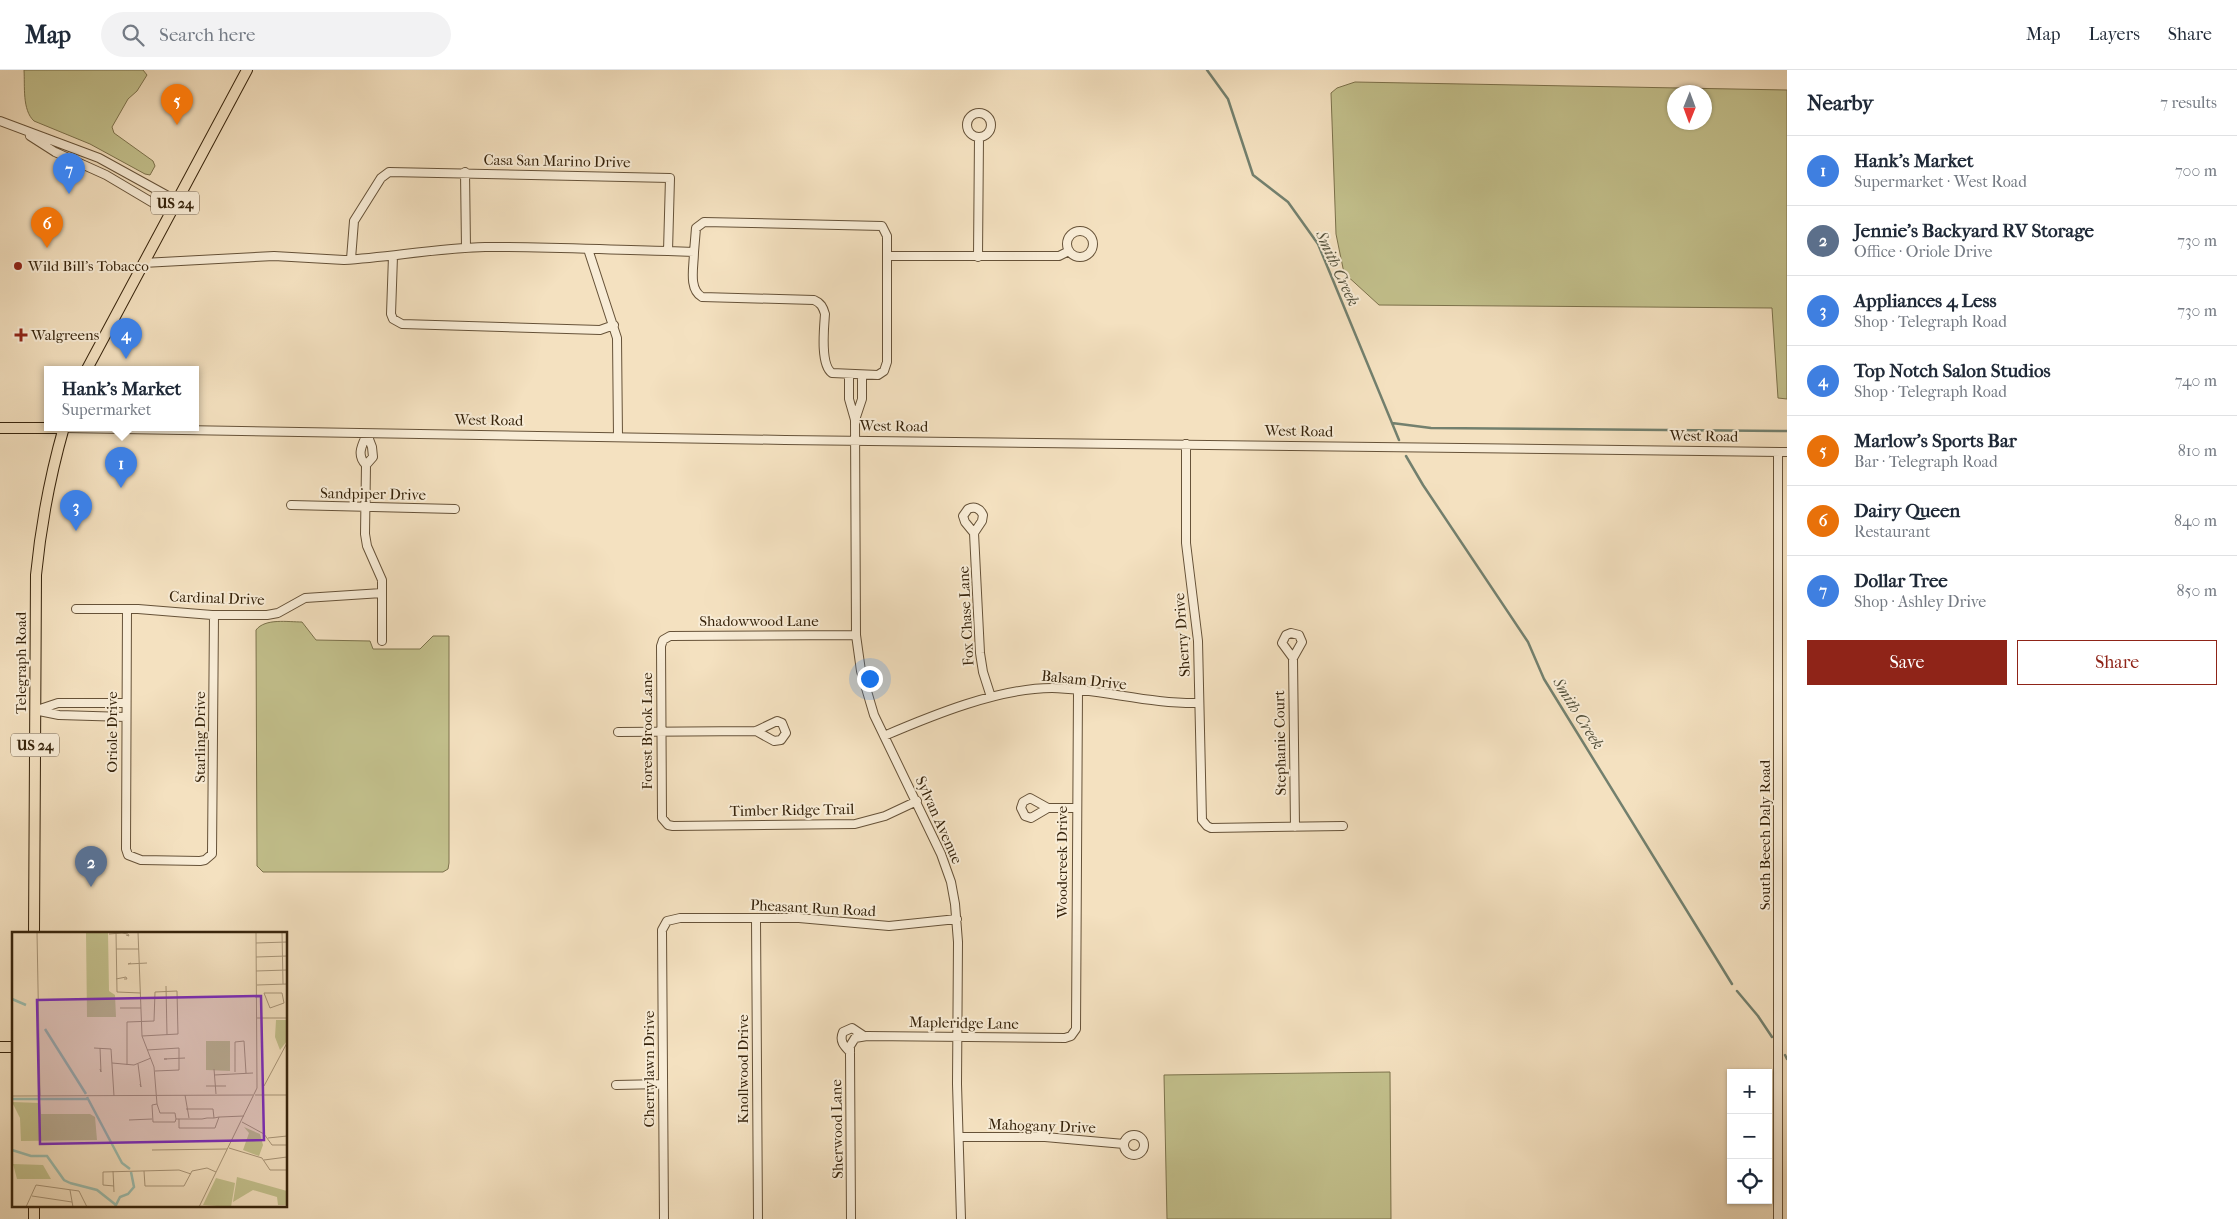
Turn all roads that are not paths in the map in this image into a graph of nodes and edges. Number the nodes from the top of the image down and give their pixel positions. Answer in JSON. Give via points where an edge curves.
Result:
{"nodes":[{"id":1,"x":247,"y":70,"type":"edge"},
{"id":2,"x":0,"y":121,"type":"edge"},
{"id":3,"x":22,"y":130,"type":"junction"},
{"id":4,"x":979,"y":137,"type":"dead end"},
{"id":5,"x":111,"y":165,"type":"junction"},
{"id":6,"x":465,"y":172,"type":"junction"},
{"id":7,"x":106,"y":175,"type":"junction"},
{"id":8,"x":177,"y":201,"type":"junction"},
{"id":9,"x":170,"y":213,"type":"junction"},
{"id":10,"x":466,"y":248,"type":"junction"},
{"id":11,"x":588,"y":249,"type":"junction"},
{"id":12,"x":668,"y":251,"type":"junction"},
{"id":13,"x":1069,"y":251,"type":"dead end"},
{"id":14,"x":694,"y":252,"type":"junction"},
{"id":15,"x":393,"y":256,"type":"junction"},
{"id":16,"x":886,"y":256,"type":"junction"},
{"id":17,"x":978,"y":257,"type":"junction"},
{"id":18,"x":352,"y":260,"type":"junction"},
{"id":19,"x":143,"y":263,"type":"junction"},
{"id":20,"x":614,"y":325,"type":"junction"},
{"id":21,"x":89,"y":366,"type":"edge"},
{"id":22,"x":849,"y":375,"type":"junction"},
{"id":23,"x":862,"y":375,"type":"junction"},
{"id":24,"x":855,"y":420,"type":"junction"},
{"id":25,"x":44,"y":427,"type":"edge"},
{"id":26,"x":0,"y":428,"type":"edge"},
{"id":27,"x":199,"y":430,"type":"edge"},
{"id":28,"x":63,"y":431,"type":"edge"},
{"id":29,"x":367,"y":434,"type":"junction"},
{"id":30,"x":618,"y":437,"type":"junction"},
{"id":31,"x":855,"y":440,"type":"junction"},
{"id":32,"x":1186,"y":444,"type":"junction"},
{"id":33,"x":1783,"y":452,"type":"edge"},
{"id":34,"x":366,"y":465,"type":"junction"},
{"id":35,"x":291,"y":506,"type":"dead end"},
{"id":36,"x":365,"y":508,"type":"junction"},
{"id":37,"x":455,"y":509,"type":"dead end"},
{"id":38,"x":974,"y":533,"type":"dead end"},
{"id":39,"x":382,"y":593,"type":"junction"},
{"id":40,"x":76,"y":609,"type":"dead end"},
{"id":41,"x":127,"y":609,"type":"junction"},
{"id":42,"x":214,"y":615,"type":"junction"},
{"id":43,"x":856,"y":635,"type":"junction"},
{"id":44,"x":663,"y":640,"type":"joint"},
{"id":45,"x":382,"y":641,"type":"dead end"},
{"id":46,"x":1293,"y":658,"type":"dead end"},
{"id":47,"x":1078,"y":691,"type":"junction"},
{"id":48,"x":991,"y":697,"type":"junction"},
{"id":49,"x":126,"y":703,"type":"junction"},
{"id":50,"x":1199,"y":703,"type":"junction"},
{"id":51,"x":37,"y":710,"type":"junction"},
{"id":52,"x":126,"y":717,"type":"junction"},
{"id":53,"x":756,"y":731,"type":"dead end"},
{"id":54,"x":618,"y":732,"type":"dead end"},
{"id":55,"x":661,"y":732,"type":"junction"},
{"id":56,"x":884,"y":736,"type":"junction"},
{"id":57,"x":916,"y":801,"type":"junction"},
{"id":58,"x":1048,"y":808,"type":"dead end"},
{"id":59,"x":1076,"y":808,"type":"junction"},
{"id":60,"x":664,"y":822,"type":"joint"},
{"id":61,"x":1343,"y":826,"type":"dead end"},
{"id":62,"x":1295,"y":827,"type":"junction"},
{"id":63,"x":128,"y":855,"type":"joint"},
{"id":64,"x":756,"y":919,"type":"junction"},
{"id":65,"x":957,"y":919,"type":"junction"},
{"id":66,"x":667,"y":920,"type":"joint"},
{"id":67,"x":34,"y":932,"type":"edge"},
{"id":68,"x":1073,"y":1034,"type":"joint"},
{"id":69,"x":864,"y":1036,"type":"junction"},
{"id":70,"x":958,"y":1037,"type":"junction"},
{"id":71,"x":853,"y":1040,"type":"joint"},
{"id":72,"x":850,"y":1052,"type":"junction"},
{"id":73,"x":663,"y":1084,"type":"junction"},
{"id":74,"x":616,"y":1085,"type":"dead end"},
{"id":75,"x":959,"y":1137,"type":"junction"},
{"id":76,"x":1124,"y":1144,"type":"dead end"},
{"id":77,"x":34,"y":1206,"type":"edge"},
{"id":78,"x":34,"y":1219,"type":"edge"},
{"id":79,"x":664,"y":1219,"type":"edge"},
{"id":80,"x":758,"y":1219,"type":"edge"},
{"id":81,"x":851,"y":1219,"type":"edge"},
{"id":82,"x":961,"y":1219,"type":"edge"},
{"id":83,"x":1778,"y":1219,"type":"edge"}],
"edges":[{"from":1,"to":8,"type":"main road","number":"US 24"},
{"from":2,"to":3,"type":"street"},
{"from":3,"to":5,"type":"street","via":[[77,148]]},
{"from":3,"to":7,"type":"street","via":[[55,152]]},
{"from":4,"to":17,"type":"street"},
{"from":5,"to":7,"type":"street"},
{"from":5,"to":8,"type":"street"},
{"from":6,"to":10,"type":"street"},
{"from":6,"to":12,"type":"street","name":"Casa San Marino Drive","via":[[670,178]]},
{"from":6,"to":18,"type":"street","name":"Casa San Marino Drive","via":[[395,171],[384,175],[354,221]]},
{"from":7,"to":9,"type":"street"},
{"from":8,"to":9,"type":"main road","number":"US 24"},
{"from":9,"to":19,"type":"main road","number":"US 24"},
{"from":10,"to":11,"type":"street"},
{"from":10,"to":15,"type":"street"},
{"from":11,"to":12,"type":"street"},
{"from":11,"to":20,"type":"street"},
{"from":12,"to":14,"type":"street"},
{"from":13,"to":17,"type":"street","via":[[1058,256]]},
{"from":14,"to":16,"type":"street","via":[[696,228],[704,222],[866,224],[884,228]]},
{"from":14,"to":22,"type":"street","via":[[693,286],[702,297],[814,300],[820,304],[824,314],[825,366],[832,373]]},
{"from":15,"to":18,"type":"street"},
{"from":15,"to":20,"type":"street","via":[[391,314],[402,324],[600,330]]},
{"from":16,"to":17,"type":"street"},
{"from":16,"to":23,"type":"street","via":[[887,365],[878,375]]},
{"from":18,"to":19,"type":"street","via":[[274,256]]},
{"from":19,"to":21,"type":"main road","number":"US 24"},
{"from":20,"to":30,"type":"street","via":[[618,347]]},
{"from":22,"to":23,"type":"street"},
{"from":22,"to":24,"type":"street","via":[[849,399]]},
{"from":23,"to":24,"type":"street","via":[[862,399]]},
{"from":24,"to":31,"type":"street","name":"Sylvan Avenue"},
{"from":25,"to":26,"type":"main road","name":"West Road"},
{"from":27,"to":29,"type":"street","name":"West Road"},
{"from":28,"to":51,"type":"main road","name":"Telegraph Road","number":"US 24","via":[[39,538],[36,575]]},
{"from":29,"to":30,"type":"street","name":"West Road"},
{"from":29,"to":34,"type":"street","via":[[372,457]]},
{"from":29,"to":34,"type":"street","via":[[360,452]]},
{"from":30,"to":31,"type":"street","name":"West Road"},
{"from":31,"to":32,"type":"street","name":"West Road"},
{"from":31,"to":43,"type":"street","name":"Sylvan Avenue"},
{"from":32,"to":33,"type":"street","name":"West Road"},
{"from":32,"to":50,"type":"street","name":"Sherry Drive","via":[[1186,543],[1198,635]]},
{"from":33,"to":83,"type":"street","name":"South Beech Daly Road"},
{"from":34,"to":36,"type":"street"},
{"from":35,"to":36,"type":"street","name":"Sandpiper Drive"},
{"from":36,"to":37,"type":"street","name":"Sandpiper Drive"},
{"from":36,"to":39,"type":"street","via":[[365,540],[382,580]]},
{"from":38,"to":48,"type":"street","name":"Fox Chase Lane","via":[[980,653]]},
{"from":39,"to":42,"type":"street","name":"Cardinal Drive","via":[[305,598],[278,614]]},
{"from":39,"to":45,"type":"street"},
{"from":40,"to":41,"type":"street","name":"Cardinal Drive"},
{"from":41,"to":42,"type":"street","name":"Cardinal Drive"},
{"from":41,"to":49,"type":"street","name":"Oriole Drive"},
{"from":42,"to":63,"type":"street","name":"Starling Drive","via":[[212,850],[208,858],[200,861],[141,860]]},
{"from":43,"to":44,"type":"street","name":"Shadowwood Lane","via":[[670,636]]},
{"from":43,"to":56,"type":"street","name":"Sylvan Avenue","via":[[864,686]]},
{"from":44,"to":55,"type":"street","name":"Forest Brook Lane"},
{"from":46,"to":62,"type":"street","name":"Stephanie Court"},
{"from":47,"to":48,"type":"street","name":"Balsam Drive","via":[[1026,689]]},
{"from":47,"to":50,"type":"street","name":"Balsam Drive","via":[[1160,702]]},
{"from":47,"to":59,"type":"street","name":"Woodcreek Drive"},
{"from":48,"to":56,"type":"street","name":"Balsam Drive"},
{"from":49,"to":51,"type":"street","via":[[58,703]]},
{"from":49,"to":52,"type":"street","name":"Oriole Drive"},
{"from":50,"to":62,"type":"street","name":"Sherry Drive","via":[[1201,815],[1204,824],[1211,828]]},
{"from":51,"to":52,"type":"street","via":[[59,716]]},
{"from":51,"to":67,"type":"main road","name":"Telegraph Road","number":"US 24"},
{"from":52,"to":63,"type":"street","name":"Oriole Drive","via":[[125,847]]},
{"from":53,"to":55,"type":"street"},
{"from":54,"to":55,"type":"street"},
{"from":55,"to":60,"type":"street","name":"Forest Brook Lane","via":[[661,814]]},
{"from":56,"to":57,"type":"street","name":"Sylvan Avenue"},
{"from":57,"to":60,"type":"street","name":"Timber Ridge Trail","via":[[885,816],[848,824],[673,826]]},
{"from":57,"to":65,"type":"street","name":"Sylvan Avenue","via":[[948,870]]},
{"from":58,"to":59,"type":"street"},
{"from":59,"to":68,"type":"street","name":"Woodcreek Drive","via":[[1076,1026]]},
{"from":61,"to":62,"type":"street"},
{"from":64,"to":65,"type":"street","name":"Pheasant Run Road","via":[[807,919],[889,926]]},
{"from":64,"to":66,"type":"street","name":"Pheasant Run Road"},
{"from":64,"to":80,"type":"street","name":"Knollwood Drive"},
{"from":65,"to":70,"type":"street","name":"Sylvan Avenue"},
{"from":66,"to":73,"type":"street","name":"Cherrylawn Drive","via":[[662,930]]},
{"from":68,"to":70,"type":"street","name":"Mapleridge Lane","via":[[1065,1038]]},
{"from":69,"to":70,"type":"street","name":"Mapleridge Lane"},
{"from":69,"to":71,"type":"street","name":"Mapleridge Lane"},
{"from":69,"to":72,"type":"street","via":[[852,1028],[843,1032],[842,1043]]},
{"from":70,"to":75,"type":"street","name":"Sylvan Avenue"},
{"from":71,"to":72,"type":"street","name":"Sherwood Lane"},
{"from":72,"to":81,"type":"street","name":"Sherwood Lane"},
{"from":73,"to":74,"type":"street"},
{"from":73,"to":79,"type":"street","name":"Cherrylawn Drive"},
{"from":75,"to":76,"type":"street","name":"Mahogany Drive","via":[[1046,1137]]},
{"from":75,"to":82,"type":"street","name":"Sylvan Avenue"},
{"from":77,"to":78,"type":"main road"}]}
